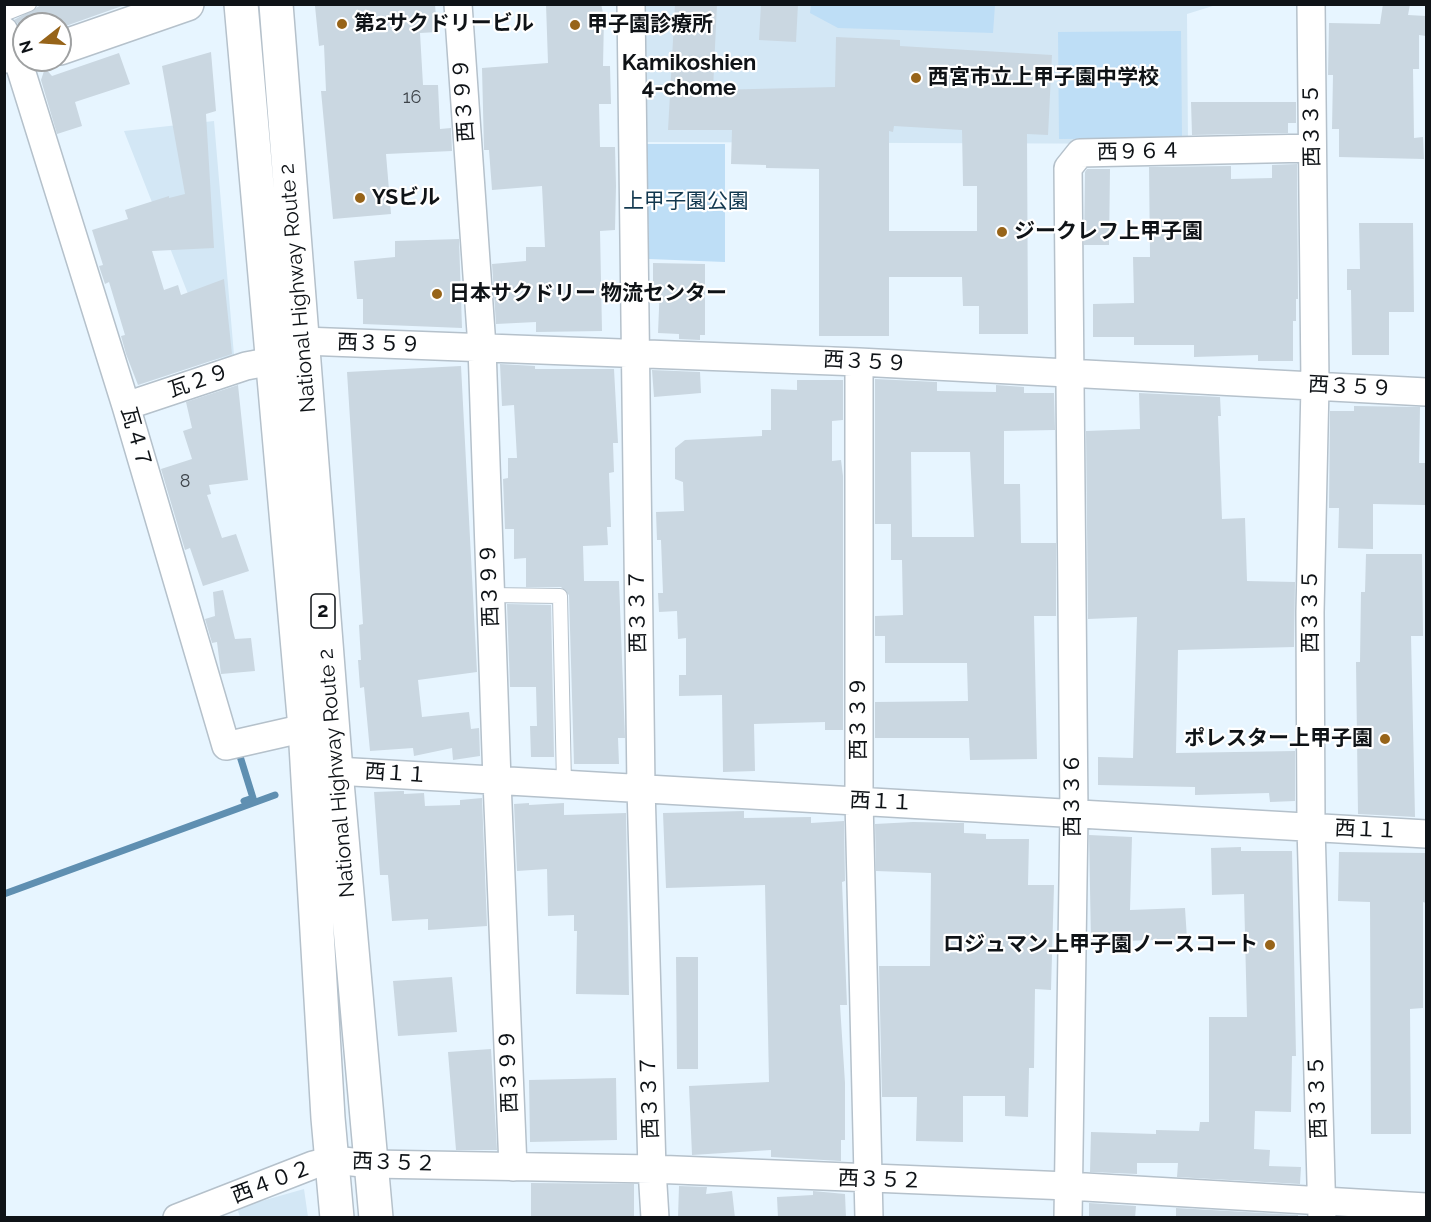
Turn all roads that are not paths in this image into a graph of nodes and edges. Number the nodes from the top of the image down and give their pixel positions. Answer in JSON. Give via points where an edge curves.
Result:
{"nodes":[{"id":1,"x":29,"y":4,"type":"edge"},
{"id":2,"x":187,"y":4,"type":"edge"},
{"id":3,"x":242,"y":4,"type":"edge"},
{"id":4,"x":276,"y":4,"type":"edge"},
{"id":5,"x":458,"y":4,"type":"edge"},
{"id":6,"x":631,"y":4,"type":"edge"},
{"id":7,"x":1311,"y":4,"type":"edge"},
{"id":8,"x":4,"y":14,"type":"edge"},
{"id":9,"x":72,"y":44,"type":"edge"},
{"id":10,"x":19,"y":72,"type":"edge"},
{"id":11,"x":1312,"y":148,"type":"junction"},
{"id":12,"x":303,"y":341,"type":"junction"},
{"id":13,"x":482,"y":347,"type":"junction"},
{"id":14,"x":634,"y":353,"type":"junction"},
{"id":15,"x":273,"y":361,"type":"junction"},
{"id":16,"x":859,"y":362,"type":"junction"},
{"id":17,"x":1070,"y":372,"type":"junction"},
{"id":18,"x":1315,"y":385,"type":"junction"},
{"id":19,"x":1426,"y":392,"type":"edge"},
{"id":20,"x":126,"y":406,"type":"junction"},
{"id":21,"x":491,"y":596,"type":"junction"},
{"id":22,"x":305,"y":728,"type":"junction"},
{"id":23,"x":336,"y":771,"type":"junction"},
{"id":24,"x":497,"y":781,"type":"junction"},
{"id":25,"x":564,"y":784,"type":"junction"},
{"id":26,"x":641,"y":788,"type":"junction"},
{"id":27,"x":859,"y":800,"type":"junction"},
{"id":28,"x":1074,"y":813,"type":"junction"},
{"id":29,"x":1311,"y":827,"type":"junction"},
{"id":30,"x":1426,"y":834,"type":"edge"},
{"id":31,"x":333,"y":1160,"type":"junction"},
{"id":32,"x":372,"y":1164,"type":"junction"},
{"id":33,"x":513,"y":1167,"type":"junction"},
{"id":34,"x":652,"y":1169,"type":"junction"},
{"id":35,"x":867,"y":1180,"type":"junction"},
{"id":36,"x":1068,"y":1186,"type":"junction"},
{"id":37,"x":1426,"y":1207,"type":"edge"},
{"id":38,"x":1322,"y":1209,"type":"edge"},
{"id":39,"x":177,"y":1218,"type":"edge"},
{"id":40,"x":337,"y":1218,"type":"edge"},
{"id":41,"x":376,"y":1218,"type":"edge"},
{"id":42,"x":656,"y":1218,"type":"edge"},
{"id":43,"x":869,"y":1218,"type":"edge"},
{"id":44,"x":1068,"y":1218,"type":"edge"}],
"edges":[{"from":1,"to":8,"type":"lane"},
{"from":2,"to":9,"type":"main road"},
{"from":3,"to":15,"type":"main road","name":"National Highway Route 2","number":"2"},
{"from":4,"to":12,"type":"main road","name":"National Highway Route 2","number":"2"},
{"from":5,"to":13,"type":"street","name":"西３９９"},
{"from":6,"to":14,"type":"street","name":"西３３７"},
{"from":7,"to":11,"type":"street","name":"西３３５"},
{"from":10,"to":20,"type":"street","name":"瓦４７"},
{"from":11,"to":17,"type":"street","name":"西９６４","via":[[1080,153],[1068,168]]},
{"from":11,"to":18,"type":"street","name":"西３３５"},
{"from":12,"to":13,"type":"street","name":"西３５９"},
{"from":12,"to":23,"type":"main road","name":"National Highway Route 2","number":"2"},
{"from":13,"to":14,"type":"street","name":"西３５９"},
{"from":13,"to":21,"type":"street","name":"西３９９"},
{"from":14,"to":16,"type":"street","name":"西３５９"},
{"from":14,"to":26,"type":"street","name":"西３３７"},
{"from":15,"to":20,"type":"street","name":"瓦２９","via":[[246,366]]},
{"from":15,"to":22,"type":"main road","name":"National Highway Route 2","number":"2"},
{"from":16,"to":17,"type":"street","name":"西３５９"},
{"from":16,"to":27,"type":"street","name":"西３３９"},
{"from":17,"to":18,"type":"street","name":"西３５９"},
{"from":17,"to":28,"type":"street","name":"西３３６"},
{"from":18,"to":19,"type":"street","name":"西３５９"},
{"from":18,"to":29,"type":"street","name":"西３３５"},
{"from":20,"to":22,"type":"street","name":"瓦４７","via":[[226,746]]},
{"from":21,"to":24,"type":"street","name":"西３９９"},
{"from":21,"to":25,"type":"lane","via":[[560,596]]},
{"from":22,"to":31,"type":"main road","name":"National Highway Route 2","number":"2"},
{"from":23,"to":24,"type":"street","name":"西１１"},
{"from":23,"to":32,"type":"main road","name":"National Highway Route 2","number":"2"},
{"from":24,"to":25,"type":"street","name":"西１１"},
{"from":24,"to":33,"type":"street","name":"西３９９"},
{"from":25,"to":26,"type":"street","name":"西１１"},
{"from":26,"to":27,"type":"street","name":"西１１"},
{"from":26,"to":34,"type":"street","name":"西３３７"},
{"from":27,"to":28,"type":"street","name":"西１１"},
{"from":27,"to":35,"type":"street","name":"西３３９"},
{"from":28,"to":29,"type":"street","name":"西１１"},
{"from":28,"to":36,"type":"street","name":"西３３６"},
{"from":29,"to":30,"type":"street","name":"西１１"},
{"from":29,"to":38,"type":"street","name":"西３３５"},
{"from":31,"to":32,"type":"street","name":"西３５２"},
{"from":31,"to":39,"type":"street","name":"西４０２"},
{"from":31,"to":40,"type":"main road","name":"National Highway Route 2","number":"2"},
{"from":32,"to":33,"type":"street","name":"西３５２"},
{"from":32,"to":41,"type":"main road","name":"National Highway Route 2","number":"2"},
{"from":33,"to":34,"type":"street","name":"西３５２"},
{"from":34,"to":35,"type":"street","name":"西３５２"},
{"from":34,"to":42,"type":"street","name":"西３３７"},
{"from":35,"to":36,"type":"street","name":"西３５２"},
{"from":35,"to":43,"type":"street","name":"西３３９"},
{"from":36,"to":38,"type":"street","name":"西３５２"},
{"from":36,"to":44,"type":"street","name":"西３３６"},
{"from":37,"to":38,"type":"street","name":"西３５２"}]}
